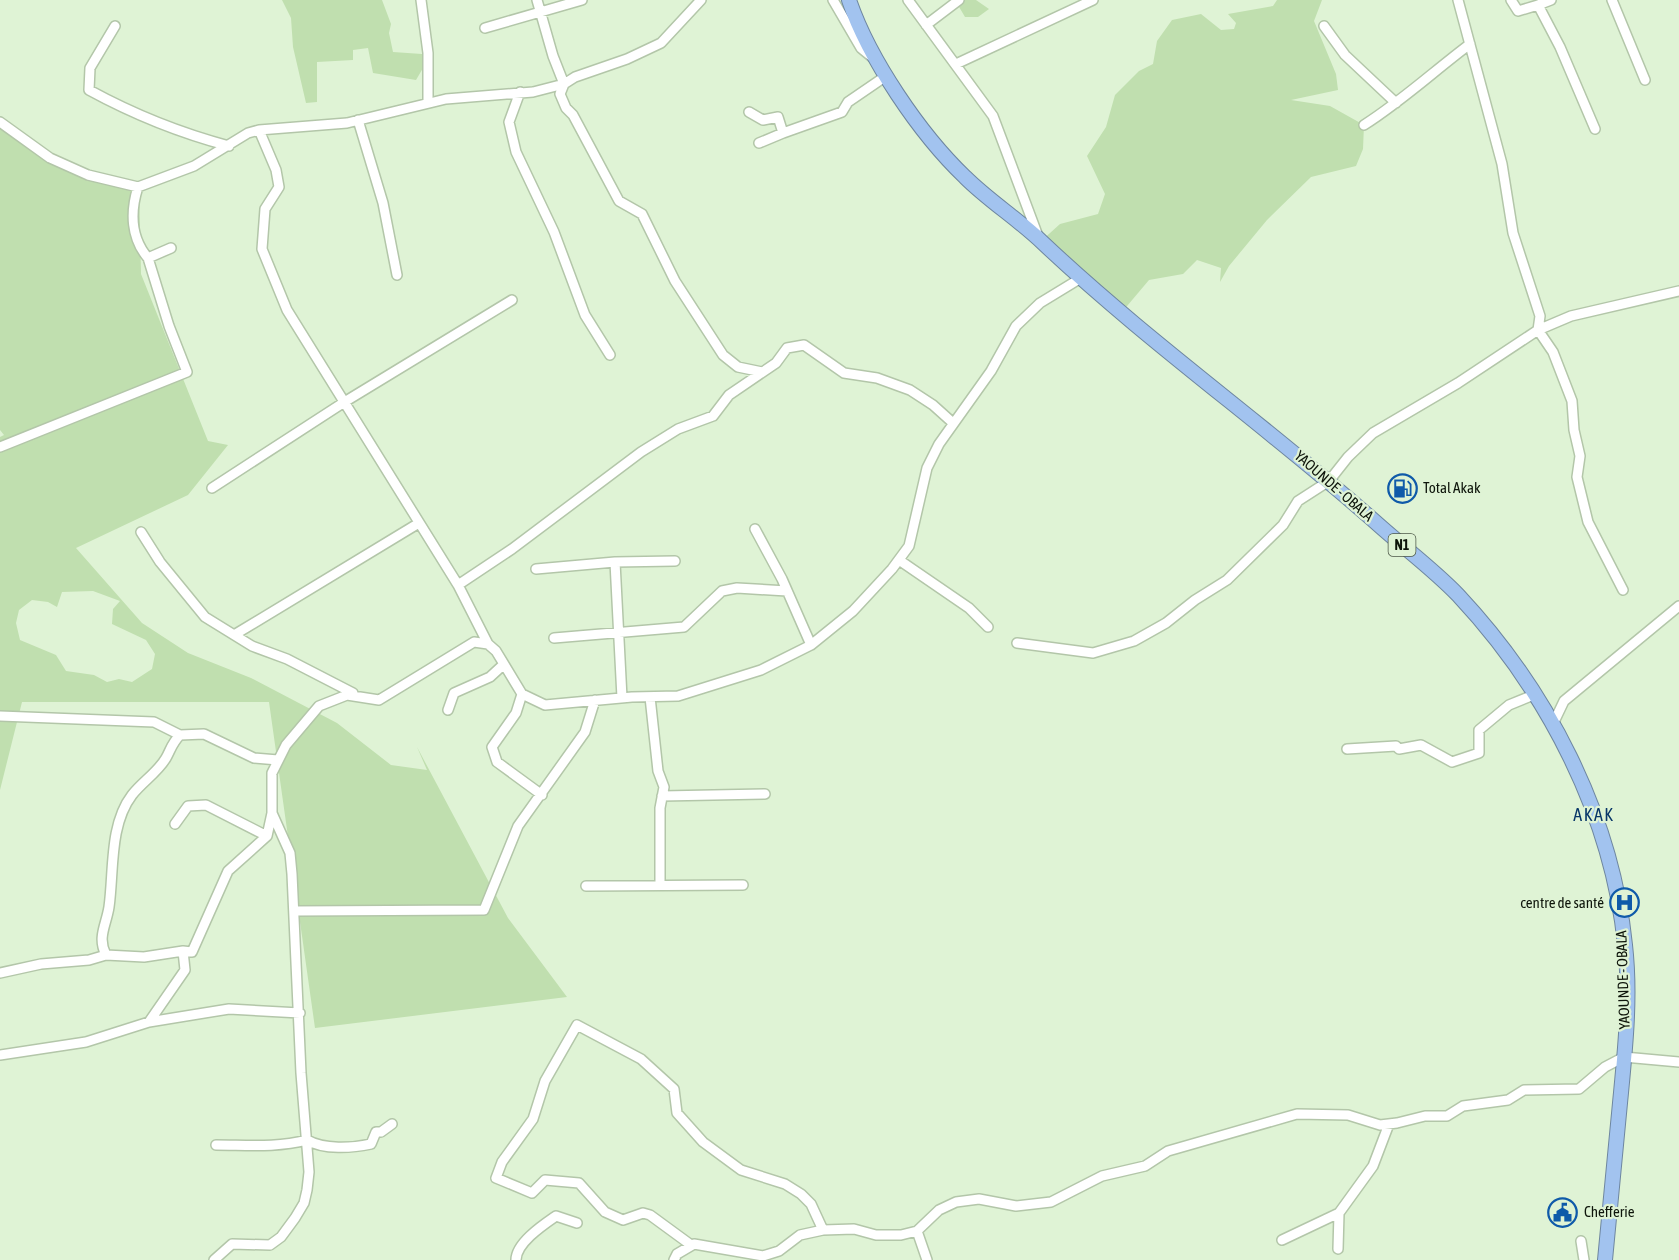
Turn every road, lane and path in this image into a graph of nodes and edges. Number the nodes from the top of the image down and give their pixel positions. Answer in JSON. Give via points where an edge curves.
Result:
{"nodes":[{"id":1,"x":421,"y":0,"type":"edge"},
{"id":2,"x":537,"y":0,"type":"edge"},
{"id":3,"x":582,"y":0,"type":"edge"},
{"id":4,"x":702,"y":0,"type":"edge"},
{"id":5,"x":833,"y":0,"type":"edge"},
{"id":6,"x":849,"y":0,"type":"edge"},
{"id":7,"x":908,"y":0,"type":"edge"},
{"id":8,"x":959,"y":0,"type":"edge"},
{"id":9,"x":1093,"y":0,"type":"edge"},
{"id":10,"x":1458,"y":0,"type":"edge"},
{"id":11,"x":1511,"y":0,"type":"edge"},
{"id":12,"x":1551,"y":0,"type":"edge"},
{"id":13,"x":1612,"y":0,"type":"edge"},
{"id":14,"x":1538,"y":5,"type":"junction"},
{"id":15,"x":541,"y":12,"type":"junction"},
{"id":16,"x":926,"y":25,"type":"junction"},
{"id":17,"x":115,"y":26,"type":"dead end"},
{"id":18,"x":1324,"y":26,"type":"dead end"},
{"id":19,"x":485,"y":28,"type":"dead end"},
{"id":20,"x":1470,"y":44,"type":"junction"},
{"id":21,"x":956,"y":64,"type":"junction"},
{"id":22,"x":883,"y":70,"type":"junction"},
{"id":23,"x":1646,"y":80,"type":"dead end"},
{"id":24,"x":564,"y":84,"type":"junction"},
{"id":25,"x":520,"y":92,"type":"junction"},
{"id":26,"x":428,"y":102,"type":"junction"},
{"id":27,"x":1396,"y":103,"type":"junction"},
{"id":28,"x":749,"y":112,"type":"dead end"},
{"id":29,"x":358,"y":120,"type":"junction"},
{"id":30,"x":0,"y":122,"type":"edge"},
{"id":31,"x":1364,"y":125,"type":"dead end"},
{"id":32,"x":1595,"y":129,"type":"dead end"},
{"id":33,"x":259,"y":130,"type":"junction"},
{"id":34,"x":783,"y":133,"type":"junction"},
{"id":35,"x":759,"y":143,"type":"dead end"},
{"id":36,"x":229,"y":146,"type":"junction"},
{"id":37,"x":138,"y":187,"type":"junction"},
{"id":38,"x":1039,"y":239,"type":"junction"},
{"id":39,"x":171,"y":248,"type":"dead end"},
{"id":40,"x":148,"y":258,"type":"junction"},
{"id":41,"x":397,"y":275,"type":"dead end"},
{"id":42,"x":1081,"y":278,"type":"junction"},
{"id":43,"x":1679,"y":291,"type":"edge"},
{"id":44,"x":512,"y":300,"type":"dead end"},
{"id":45,"x":1538,"y":330,"type":"junction"},
{"id":46,"x":610,"y":355,"type":"dead end"},
{"id":47,"x":762,"y":372,"type":"junction"},
{"id":48,"x":346,"y":401,"type":"junction"},
{"id":49,"x":953,"y":423,"type":"junction"},
{"id":50,"x":0,"y":447,"type":"edge"},
{"id":51,"x":1329,"y":481,"type":"junction"},
{"id":52,"x":212,"y":488,"type":"dead end"},
{"id":53,"x":419,"y":523,"type":"junction"},
{"id":54,"x":755,"y":529,"type":"dead end"},
{"id":55,"x":141,"y":532,"type":"dead end"},
{"id":56,"x":899,"y":560,"type":"junction"},
{"id":57,"x":675,"y":561,"type":"dead end"},
{"id":58,"x":615,"y":562,"type":"junction"},
{"id":59,"x":536,"y":569,"type":"dead end"},
{"id":60,"x":458,"y":585,"type":"junction"},
{"id":61,"x":1623,"y":590,"type":"dead end"},
{"id":62,"x":787,"y":591,"type":"junction"},
{"id":63,"x":1679,"y":606,"type":"edge"},
{"id":64,"x":988,"y":627,"type":"dead end"},
{"id":65,"x":617,"y":633,"type":"junction"},
{"id":66,"x":234,"y":635,"type":"junction"},
{"id":67,"x":554,"y":638,"type":"dead end"},
{"id":68,"x":1017,"y":643,"type":"dead end"},
{"id":69,"x":488,"y":644,"type":"junction"},
{"id":70,"x":811,"y":645,"type":"junction"},
{"id":71,"x":503,"y":665,"type":"junction"},
{"id":72,"x":522,"y":694,"type":"junction"},
{"id":73,"x":1536,"y":694,"type":"junction"},
{"id":74,"x":361,"y":696,"type":"junction"},
{"id":75,"x":650,"y":697,"type":"junction"},
{"id":76,"x":622,"y":698,"type":"junction"},
{"id":77,"x":595,"y":700,"type":"junction"},
{"id":78,"x":448,"y":710,"type":"dead end"},
{"id":79,"x":0,"y":716,"type":"edge"},
{"id":80,"x":1553,"y":724,"type":"junction"},
{"id":81,"x":180,"y":735,"type":"junction"},
{"id":82,"x":1347,"y":748,"type":"dead end"},
{"id":83,"x":278,"y":760,"type":"junction"},
{"id":84,"x":765,"y":794,"type":"dead end"},
{"id":85,"x":542,"y":795,"type":"junction"},
{"id":86,"x":662,"y":796,"type":"junction"},
{"id":87,"x":272,"y":813,"type":"junction"},
{"id":88,"x":176,"y":824,"type":"dead end"},
{"id":89,"x":267,"y":836,"type":"junction"},
{"id":90,"x":660,"y":884,"type":"junction"},
{"id":91,"x":743,"y":885,"type":"dead end"},
{"id":92,"x":586,"y":886,"type":"dead end"},
{"id":93,"x":294,"y":911,"type":"junction"},
{"id":94,"x":183,"y":951,"type":"junction"},
{"id":95,"x":106,"y":956,"type":"junction"},
{"id":96,"x":0,"y":973,"type":"edge"},
{"id":97,"x":300,"y":1013,"type":"junction"},
{"id":98,"x":149,"y":1022,"type":"junction"},
{"id":99,"x":0,"y":1055,"type":"edge"},
{"id":100,"x":1624,"y":1057,"type":"junction"},
{"id":101,"x":1679,"y":1062,"type":"edge"},
{"id":102,"x":392,"y":1124,"type":"dead end"},
{"id":103,"x":1389,"y":1124,"type":"junction"},
{"id":104,"x":307,"y":1140,"type":"junction"},
{"id":105,"x":216,"y":1145,"type":"dead end"},
{"id":106,"x":1339,"y":1214,"type":"junction"},
{"id":107,"x":577,"y":1223,"type":"dead end"},
{"id":108,"x":823,"y":1230,"type":"junction"},
{"id":109,"x":916,"y":1231,"type":"junction"},
{"id":110,"x":1282,"y":1240,"type":"dead end"},
{"id":111,"x":1581,"y":1241,"type":"dead end"},
{"id":112,"x":691,"y":1245,"type":"junction"},
{"id":113,"x":1338,"y":1249,"type":"dead end"},
{"id":114,"x":214,"y":1260,"type":"edge"},
{"id":115,"x":516,"y":1260,"type":"edge"},
{"id":116,"x":674,"y":1260,"type":"edge"},
{"id":117,"x":927,"y":1260,"type":"edge"},
{"id":118,"x":1584,"y":1260,"type":"edge"},
{"id":119,"x":1605,"y":1260,"type":"edge"}],
"edges":[{"from":1,"to":26,"type":"street","via":[[428,52]]},
{"from":2,"to":15,"type":"street"},
{"from":3,"to":15,"type":"street"},
{"from":4,"to":24,"type":"street","via":[[661,43]]},
{"from":5,"to":22,"type":"street","via":[[861,48]]},
{"from":6,"to":22,"type":"highway","name":"YAOUNDE - OBALA","number":"N1"},
{"from":7,"to":16,"type":"street"},
{"from":8,"to":16,"type":"street"},
{"from":9,"to":21,"type":"street"},
{"from":10,"to":20,"type":"street"},
{"from":11,"to":14,"type":"street","via":[[1518,11]]},
{"from":12,"to":14,"type":"street"},
{"from":13,"to":23,"type":"street"},
{"from":14,"to":32,"type":"street"},
{"from":15,"to":19,"type":"street"},
{"from":15,"to":24,"type":"street"},
{"from":16,"to":21,"type":"street"},
{"from":17,"to":36,"type":"street","via":[[90,68],[89,90],[124,109]]},
{"from":18,"to":27,"type":"street","via":[[1345,55]]},
{"from":20,"to":27,"type":"street"},
{"from":20,"to":45,"type":"street","via":[[1503,164],[1512,234],[1540,315]]},
{"from":21,"to":38,"type":"street","via":[[993,116]]},
{"from":22,"to":34,"type":"street","via":[[842,112]]},
{"from":22,"to":38,"type":"highway","name":"YAOUNDE - OBALA","number":"N1","via":[[927,136],[965,178]]},
{"from":24,"to":25,"type":"street"},
{"from":24,"to":47,"type":"street","via":[[560,94],[566,108],[618,201],[642,214],[675,281],[723,355],[738,367]]},
{"from":25,"to":26,"type":"street"},
{"from":25,"to":46,"type":"street","via":[[509,122],[516,152],[554,232],[585,315]]},
{"from":26,"to":29,"type":"street"},
{"from":27,"to":31,"type":"street"},
{"from":28,"to":34,"type":"street","via":[[764,120],[778,117]]},
{"from":29,"to":33,"type":"street"},
{"from":29,"to":41,"type":"street","via":[[383,203]]},
{"from":30,"to":37,"type":"street","via":[[50,158],[88,175]]},
{"from":33,"to":36,"type":"street"},
{"from":33,"to":48,"type":"street","via":[[279,187],[264,209],[262,249],[287,310]]},
{"from":34,"to":35,"type":"street"},
{"from":36,"to":37,"type":"street","via":[[194,166]]},
{"from":37,"to":40,"type":"street","via":[[133,229]]},
{"from":38,"to":42,"type":"highway","name":"YAOUNDE - OBALA","number":"N1"},
{"from":39,"to":40,"type":"street"},
{"from":40,"to":50,"type":"street","via":[[187,372]]},
{"from":42,"to":49,"type":"street","via":[[1040,303],[1016,326],[991,371]]},
{"from":42,"to":51,"type":"highway","name":"YAOUNDE - OBALA","number":"N1"},
{"from":43,"to":45,"type":"street","via":[[1571,316]]},
{"from":44,"to":48,"type":"street"},
{"from":45,"to":51,"type":"street","via":[[1373,433]]},
{"from":45,"to":61,"type":"street","via":[[1552,352],[1572,401],[1580,456],[1577,477],[1588,522]]},
{"from":47,"to":49,"type":"street","via":[[776,363],[787,348],[804,345],[844,373],[877,378],[910,390]]},
{"from":47,"to":60,"type":"street","via":[[729,395],[713,416],[678,429],[641,452]]},
{"from":48,"to":52,"type":"street"},
{"from":48,"to":53,"type":"street"},
{"from":49,"to":56,"type":"street","via":[[927,468],[909,546]]},
{"from":51,"to":68,"type":"street","via":[[1298,501],[1283,525],[1227,580],[1134,641],[1093,653]]},
{"from":51,"to":73,"type":"highway","name":"YAOUNDE - OBALA","number":"N1","via":[[1458,595]]},
{"from":53,"to":60,"type":"street"},
{"from":53,"to":66,"type":"street"},
{"from":54,"to":62,"type":"street"},
{"from":55,"to":66,"type":"street","via":[[205,617]]},
{"from":56,"to":64,"type":"street","via":[[969,608]]},
{"from":56,"to":70,"type":"street","via":[[853,611]]},
{"from":57,"to":58,"type":"street"},
{"from":58,"to":59,"type":"street"},
{"from":58,"to":65,"type":"street"},
{"from":60,"to":69,"type":"street"},
{"from":62,"to":65,"type":"street","via":[[722,591],[684,627]]},
{"from":62,"to":70,"type":"street"},
{"from":63,"to":80,"type":"street","via":[[1564,701]]},
{"from":65,"to":67,"type":"street"},
{"from":65,"to":76,"type":"street"},
{"from":66,"to":74,"type":"street"},
{"from":69,"to":71,"type":"street"},
{"from":69,"to":74,"type":"street","via":[[474,642],[464,647],[379,700]]},
{"from":70,"to":75,"type":"street","via":[[761,670],[713,686],[678,696]]},
{"from":71,"to":72,"type":"street"},
{"from":71,"to":78,"type":"street","via":[[490,677],[454,693]]},
{"from":72,"to":77,"type":"street","via":[[545,705]]},
{"from":72,"to":85,"type":"street","via":[[516,713],[492,747],[496,762]]},
{"from":73,"to":80,"type":"highway","name":"YAOUNDE - OBALA","number":"N1"},
{"from":73,"to":82,"type":"street","via":[[1509,705],[1479,730],[1479,753],[1452,762],[1421,745],[1399,749]]},
{"from":74,"to":83,"type":"street","via":[[347,695],[319,706]]},
{"from":75,"to":76,"type":"street"},
{"from":75,"to":86,"type":"street","via":[[658,771],[664,787]]},
{"from":76,"to":77,"type":"street"},
{"from":77,"to":85,"type":"street","via":[[585,732]]},
{"from":79,"to":81,"type":"street","via":[[154,722]]},
{"from":80,"to":100,"type":"highway","name":"YAOUNDE - OBALA","number":"N1","via":[[1594,815],[1615,885],[1625,946]]},
{"from":81,"to":83,"type":"street","via":[[204,734],[254,758]]},
{"from":81,"to":95,"type":"street","via":[[171,744],[166,758],[131,796],[119,823],[109,910],[101,932]]},
{"from":83,"to":87,"type":"street","via":[[272,773]]},
{"from":84,"to":86,"type":"street"},
{"from":85,"to":93,"type":"street","via":[[518,826],[484,910]]},
{"from":86,"to":90,"type":"street"},
{"from":87,"to":89,"type":"street"},
{"from":87,"to":93,"type":"street","via":[[290,853]]},
{"from":88,"to":89,"type":"street","via":[[189,806],[206,805]]},
{"from":89,"to":94,"type":"street","via":[[228,871],[192,952]]},
{"from":90,"to":91,"type":"street"},
{"from":90,"to":92,"type":"street"},
{"from":93,"to":97,"type":"street"},
{"from":94,"to":95,"type":"street","via":[[144,957]]},
{"from":94,"to":98,"type":"street","via":[[185,970]]},
{"from":95,"to":96,"type":"street"},
{"from":97,"to":98,"type":"street","via":[[228,1009]]},
{"from":97,"to":104,"type":"street"},
{"from":98,"to":99,"type":"street","via":[[86,1042]]},
{"from":100,"to":101,"type":"street"},
{"from":100,"to":103,"type":"street","via":[[1578,1089],[1524,1090],[1508,1100],[1463,1106],[1448,1116],[1425,1116]]},
{"from":100,"to":119,"type":"highway","name":"YAOUNDE - OBALA","number":"N1"},
{"from":102,"to":104,"type":"street","via":[[376,1132],[371,1144],[361,1146],[316,1146]]},
{"from":103,"to":106,"type":"street","via":[[1373,1166]]},
{"from":103,"to":109,"type":"street","via":[[1365,1122],[1348,1115],[1297,1114],[1168,1151],[1145,1166],[1102,1176],[1051,1202],[1016,1206],[979,1199],[956,1202],[939,1210]]},
{"from":104,"to":105,"type":"street","via":[[274,1147],[248,1143]]},
{"from":104,"to":114,"type":"street","via":[[304,1203],[281,1237],[270,1245],[232,1244]]},
{"from":106,"to":110,"type":"street"},
{"from":106,"to":113,"type":"street"},
{"from":107,"to":115,"type":"street","via":[[556,1216],[518,1251]]},
{"from":108,"to":109,"type":"street","via":[[854,1229],[876,1235]]},
{"from":108,"to":112,"type":"street","via":[[800,1235],[779,1251],[763,1256]]},
{"from":108,"to":112,"type":"street","via":[[812,1204],[801,1194],[785,1184],[741,1170],[703,1142],[676,1113],[674,1089],[641,1059],[577,1025],[545,1081],[533,1119],[502,1162],[496,1178],[532,1194],[545,1180],[579,1183],[614,1217],[623,1220],[643,1213],[650,1215]]},
{"from":109,"to":117,"type":"street"},
{"from":111,"to":118,"type":"street"},
{"from":112,"to":116,"type":"street"}]}
